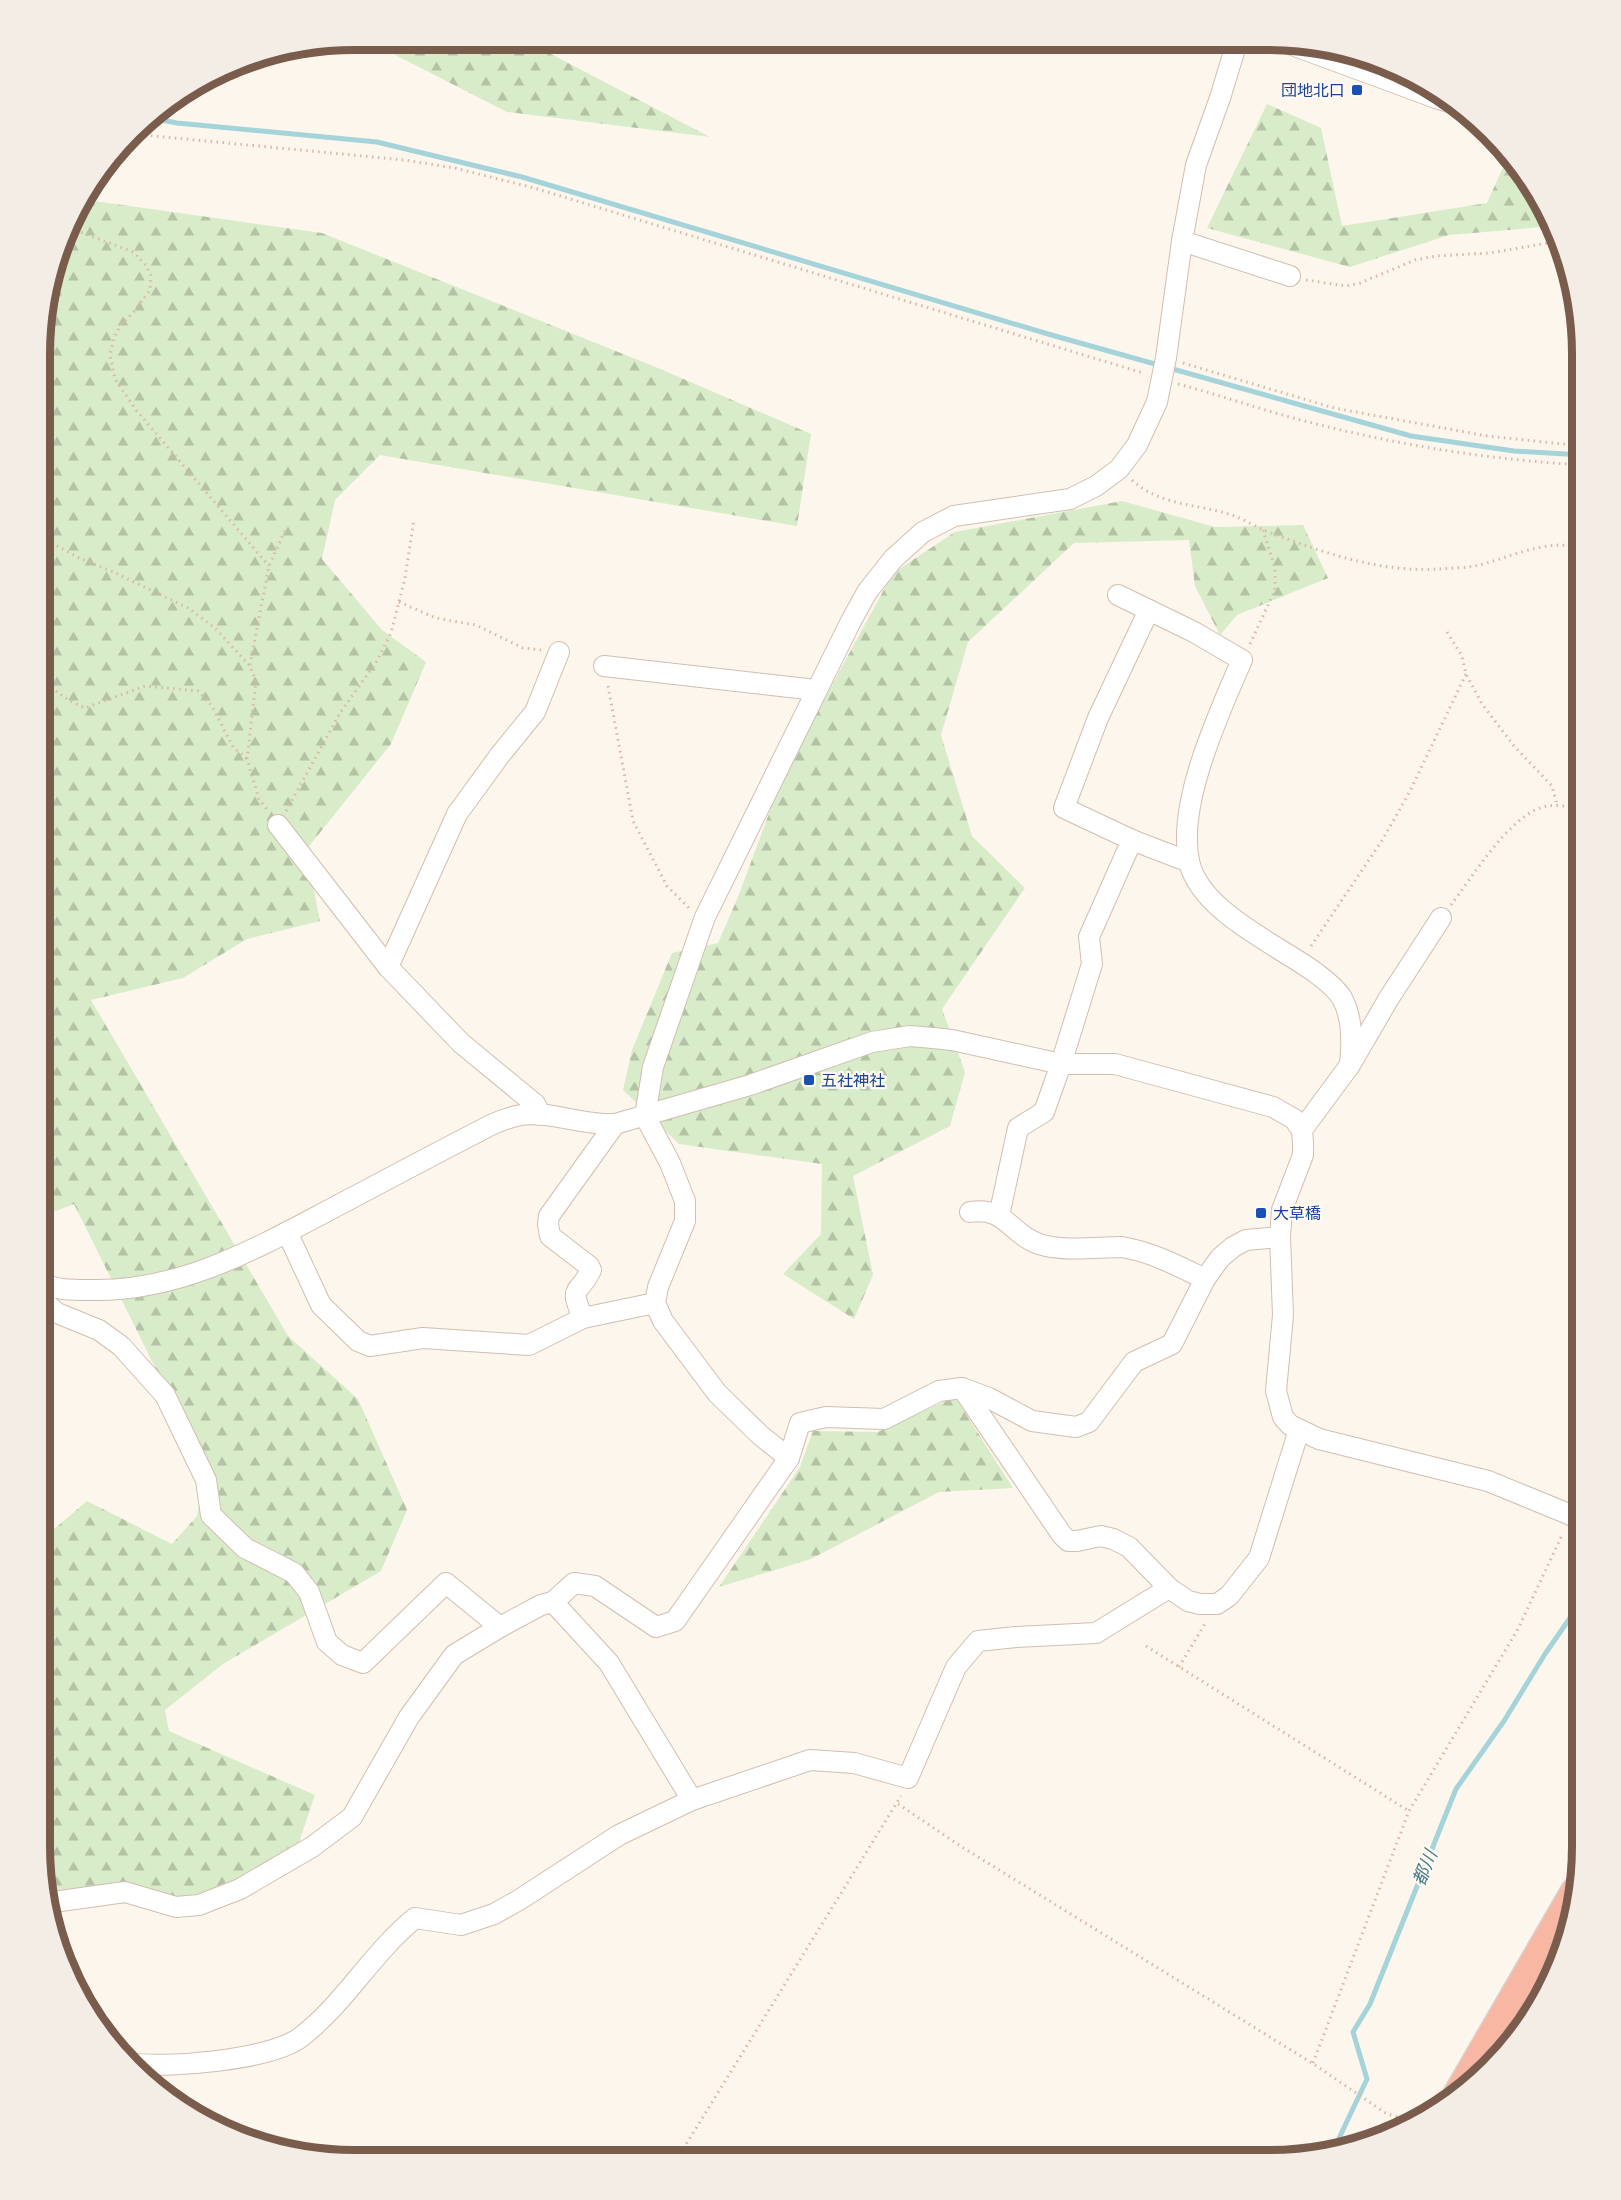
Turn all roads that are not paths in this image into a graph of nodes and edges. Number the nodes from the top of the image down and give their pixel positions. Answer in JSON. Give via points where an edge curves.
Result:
{"nodes":[{"id":1,"x":1235,"y":50,"type":"edge"},
{"id":2,"x":1314,"y":53,"type":"edge"},
{"id":3,"x":1425,"y":94,"type":"edge"},
{"id":4,"x":1182,"y":241,"type":"junction"},
{"id":5,"x":1290,"y":276,"type":"road end"},
{"id":6,"x":1118,"y":595,"type":"dead end"},
{"id":7,"x":1149,"y":610,"type":"junction"},
{"id":8,"x":559,"y":652,"type":"road end"},
{"id":9,"x":604,"y":666,"type":"road end"},
{"id":10,"x":816,"y":690,"type":"junction"},
{"id":11,"x":278,"y":825,"type":"road end"},
{"id":12,"x":1132,"y":840,"type":"junction"},
{"id":13,"x":1189,"y":862,"type":"junction"},
{"id":14,"x":1441,"y":918,"type":"road end"},
{"id":15,"x":388,"y":967,"type":"junction"},
{"id":16,"x":1061,"y":1064,"type":"junction"},
{"id":17,"x":1350,"y":1065,"type":"junction"},
{"id":18,"x":541,"y":1115,"type":"junction"},
{"id":19,"x":645,"y":1116,"type":"junction"},
{"id":20,"x":615,"y":1124,"type":"junction"},
{"id":21,"x":1302,"y":1130,"type":"junction"},
{"id":22,"x":970,"y":1212,"type":"dead end"},
{"id":23,"x":999,"y":1216,"type":"junction"},
{"id":24,"x":287,"y":1232,"type":"junction"},
{"id":25,"x":1280,"y":1237,"type":"junction"},
{"id":26,"x":1204,"y":1279,"type":"junction"},
{"id":27,"x":50,"y":1286,"type":"edge"},
{"id":28,"x":62,"y":1290,"type":"junction"},
{"id":29,"x":50,"y":1299,"type":"edge"},
{"id":30,"x":655,"y":1303,"type":"junction"},
{"id":31,"x":50,"y":1309,"type":"edge"},
{"id":32,"x":584,"y":1318,"type":"junction"},
{"id":33,"x":962,"y":1388,"type":"junction"},
{"id":34,"x":1299,"y":1430,"type":"junction"},
{"id":35,"x":789,"y":1458,"type":"junction"},
{"id":36,"x":1572,"y":1516,"type":"edge"},
{"id":37,"x":1169,"y":1588,"type":"junction"},
{"id":38,"x":553,"y":1602,"type":"junction"},
{"id":39,"x":500,"y":1627,"type":"junction"},
{"id":40,"x":692,"y":1800,"type":"junction"},
{"id":41,"x":54,"y":1902,"type":"edge"},
{"id":42,"x":1564,"y":1913,"type":"edge"},
{"id":43,"x":142,"y":2064,"type":"edge"},
{"id":44,"x":1473,"y":2070,"type":"edge"}],
"edges":[{"from":1,"to":4,"type":"street","via":[[1196,165]]},
{"from":2,"to":3,"type":"street"},
{"from":4,"to":5,"type":"street"},
{"from":4,"to":10,"type":"street","via":[[1157,402],[1137,445],[1119,469],[1070,499],[954,516],[923,532],[893,559],[867,592]]},
{"from":6,"to":7,"type":"street"},
{"from":7,"to":12,"type":"street","via":[[1098,718],[1064,808]]},
{"from":7,"to":13,"type":"street","via":[[1242,660],[1219,713],[1193,793]]},
{"from":8,"to":15,"type":"street","via":[[536,712],[457,814]]},
{"from":9,"to":10,"type":"street"},
{"from":10,"to":19,"type":"street","via":[[705,917],[653,1067]]},
{"from":11,"to":15,"type":"street"},
{"from":12,"to":13,"type":"street"},
{"from":12,"to":16,"type":"street","via":[[1089,938],[1092,964]]},
{"from":13,"to":17,"type":"street","via":[[1210,899],[1342,997],[1352,1043]]},
{"from":14,"to":17,"type":"street"},
{"from":15,"to":18,"type":"street","via":[[462,1043],[535,1104]]},
{"from":16,"to":19,"type":"street","via":[[952,1040],[910,1036],[872,1042],[750,1085]]},
{"from":16,"to":21,"type":"street","via":[[1127,1067],[1272,1107],[1294,1119]]},
{"from":16,"to":23,"type":"street","via":[[1044,1112],[1018,1128]]},
{"from":17,"to":21,"type":"street"},
{"from":18,"to":20,"type":"street"},
{"from":18,"to":24,"type":"street","via":[[516,1116],[493,1124]]},
{"from":19,"to":20,"type":"street"},
{"from":19,"to":30,"type":"street","via":[[685,1202],[686,1221]]},
{"from":20,"to":32,"type":"street","via":[[549,1216],[550,1236],[591,1270],[576,1293]]},
{"from":21,"to":25,"type":"street","via":[[1303,1155],[1282,1210]]},
{"from":22,"to":23,"type":"street","via":[[983,1210]]},
{"from":23,"to":26,"type":"street","via":[[1037,1244],[1133,1248]]},
{"from":24,"to":28,"type":"street","via":[[224,1264],[176,1280],[136,1288]]},
{"from":24,"to":32,"type":"street","via":[[321,1305],[358,1341],[370,1346],[423,1338],[529,1346]]},
{"from":25,"to":26,"type":"street","via":[[1246,1240],[1233,1247]]},
{"from":25,"to":34,"type":"street","via":[[1283,1315],[1276,1391],[1283,1417]]},
{"from":26,"to":33,"type":"street","via":[[1172,1344],[1134,1362],[1089,1422],[1076,1427],[1032,1421]]},
{"from":27,"to":28,"type":"street"},
{"from":28,"to":29,"type":"street"},
{"from":30,"to":32,"type":"street"},
{"from":30,"to":35,"type":"street","via":[[663,1321],[717,1393]]},
{"from":31,"to":39,"type":"street","via":[[99,1330],[121,1346],[165,1395],[206,1480],[211,1515],[245,1548],[294,1573],[309,1592],[327,1642],[342,1655],[363,1663],[446,1583]]},
{"from":33,"to":35,"type":"street","via":[[939,1391],[884,1419],[826,1417],[800,1423]]},
{"from":33,"to":37,"type":"street","via":[[1062,1536],[1077,1541],[1101,1536],[1121,1543]]},
{"from":34,"to":36,"type":"street","via":[[1334,1444],[1488,1481]]},
{"from":34,"to":37,"type":"street","via":[[1259,1558],[1229,1596],[1217,1604],[1200,1604]]},
{"from":35,"to":38,"type":"street","via":[[675,1621],[656,1628],[595,1586],[573,1582]]},
{"from":37,"to":40,"type":"street","via":[[1096,1633],[978,1641],[956,1667],[908,1778],[854,1763],[810,1760]]},
{"from":38,"to":39,"type":"street"},
{"from":38,"to":40,"type":"street","via":[[609,1664]]},
{"from":39,"to":41,"type":"street","via":[[454,1655],[410,1717],[352,1817],[312,1847],[240,1889],[199,1905],[176,1907],[125,1892]]},
{"from":40,"to":43,"type":"street","via":[[619,1835],[494,1914],[461,1924],[415,1918],[394,1935],[300,2038],[260,2054],[182,2065]]},
{"from":42,"to":44,"type":"highway"}]}
